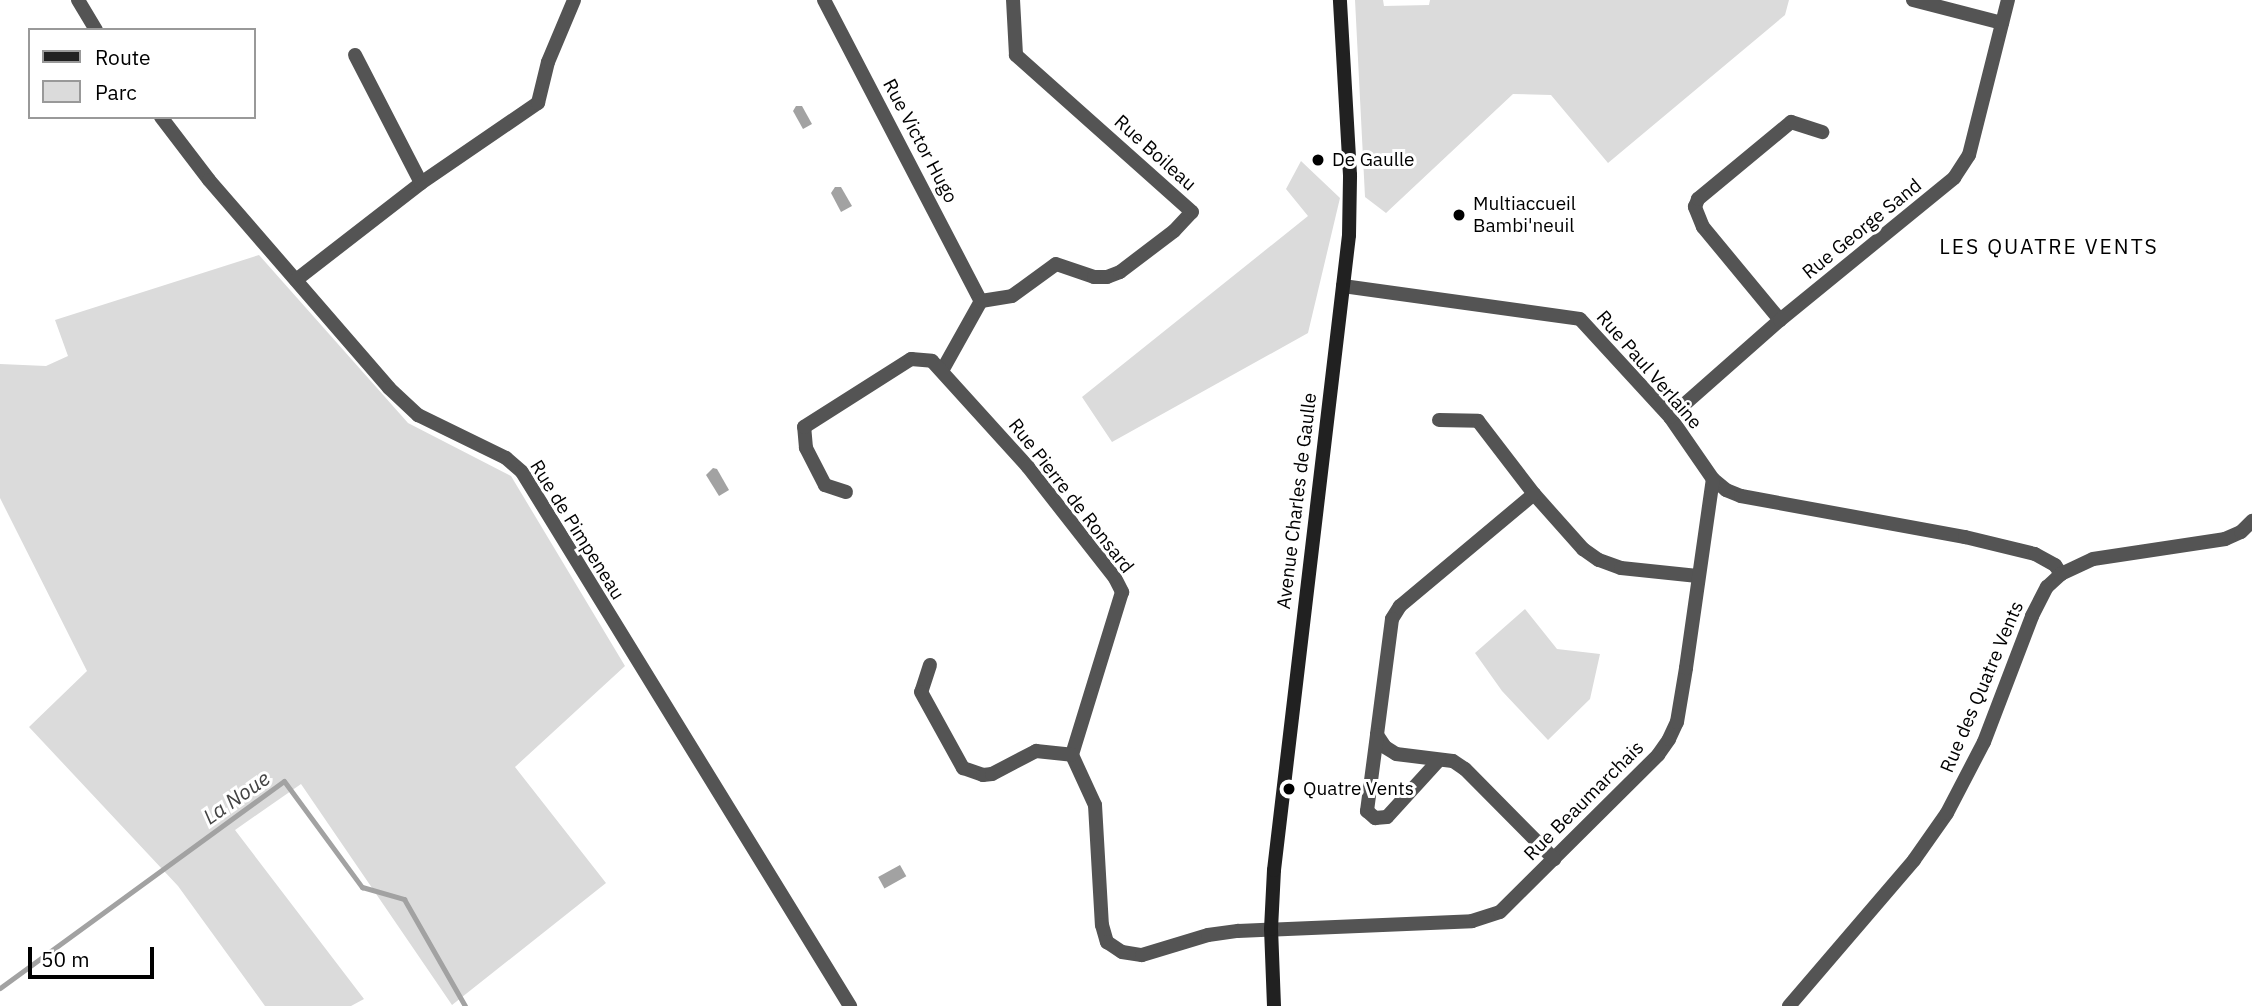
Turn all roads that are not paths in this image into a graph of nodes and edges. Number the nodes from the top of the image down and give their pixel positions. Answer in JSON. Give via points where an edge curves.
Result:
{"nodes":[{"id":1,"x":78,"y":0,"type":"edge"},
{"id":2,"x":574,"y":0,"type":"edge"},
{"id":3,"x":824,"y":0,"type":"edge"},
{"id":4,"x":1013,"y":0,"type":"edge"},
{"id":5,"x":1340,"y":0,"type":"edge"},
{"id":6,"x":1913,"y":0,"type":"edge"},
{"id":7,"x":2008,"y":0,"type":"edge"},
{"id":8,"x":2002,"y":23,"type":"junction"},
{"id":9,"x":95,"y":28,"type":"edge"},
{"id":10,"x":355,"y":55,"type":"dead end"},
{"id":11,"x":163,"y":119,"type":"edge"},
{"id":12,"x":1822,"y":132,"type":"dead end"},
{"id":13,"x":421,"y":183,"type":"junction"},
{"id":14,"x":296,"y":280,"type":"junction"},
{"id":15,"x":1343,"y":286,"type":"junction"},
{"id":16,"x":981,"y":301,"type":"junction"},
{"id":17,"x":1780,"y":320,"type":"junction"},
{"id":18,"x":943,"y":369,"type":"junction"},
{"id":19,"x":1670,"y":418,"type":"junction"},
{"id":20,"x":1439,"y":420,"type":"dead end"},
{"id":21,"x":1713,"y":480,"type":"junction"},
{"id":22,"x":846,"y":492,"type":"dead end"},
{"id":23,"x":1534,"y":494,"type":"junction"},
{"id":24,"x":2252,"y":520,"type":"edge"},
{"id":25,"x":2062,"y":574,"type":"junction"},
{"id":26,"x":1698,"y":576,"type":"junction"},
{"id":27,"x":930,"y":665,"type":"dead end"},
{"id":28,"x":1377,"y":735,"type":"junction"},
{"id":29,"x":1072,"y":755,"type":"junction"},
{"id":30,"x":1439,"y":760,"type":"junction"},
{"id":31,"x":1554,"y":859,"type":"junction"},
{"id":32,"x":1271,"y":929,"type":"junction"},
{"id":33,"x":850,"y":1006,"type":"edge"},
{"id":34,"x":1274,"y":1006,"type":"edge"},
{"id":35,"x":1789,"y":1006,"type":"edge"}],
"edges":[{"from":1,"to":9,"type":"street"},
{"from":2,"to":13,"type":"street","via":[[548,62],[538,103]]},
{"from":3,"to":16,"type":"street","name":"Rue Victor Hugo"},
{"from":4,"to":16,"type":"street","name":"Rue Boileau","via":[[1016,55],[1192,212],[1119,272],[1094,277],[1056,264],[1012,296]]},
{"from":5,"to":15,"type":"street","name":"Avenue Charles de Gaulle","via":[[1350,175]]},
{"from":6,"to":8,"type":"street"},
{"from":7,"to":8,"type":"street","name":"Rue George Sand"},
{"from":8,"to":17,"type":"street","name":"Rue George Sand","via":[[1969,155],[1954,178]]},
{"from":10,"to":13,"type":"street"},
{"from":11,"to":14,"type":"street","name":"Rue de Pimpeneau"},
{"from":12,"to":17,"type":"street","via":[[1791,122],[1695,207],[1703,227]]},
{"from":13,"to":14,"type":"street"},
{"from":14,"to":33,"type":"street","name":"Rue de Pimpeneau","via":[[388,388],[418,415],[506,458],[522,472]]},
{"from":15,"to":19,"type":"street","name":"Rue Paul Verlaine","via":[[1580,319]]},
{"from":15,"to":32,"type":"street","name":"Avenue Charles de Gaulle","via":[[1279,815]]},
{"from":16,"to":18,"type":"street"},
{"from":17,"to":19,"type":"street","name":"Rue George Sand"},
{"from":18,"to":22,"type":"street","via":[[932,361],[911,359],[804,427],[806,448],[825,485]]},
{"from":18,"to":29,"type":"street","name":"Rue Pierre de Ronsard","via":[[1036,476],[1122,592]]},
{"from":19,"to":21,"type":"street","name":"Rue Paul Verlaine"},
{"from":20,"to":23,"type":"street","via":[[1478,421]]},
{"from":21,"to":25,"type":"street","name":"Rue Paul Verlaine","via":[[1741,496],[2035,554]]},
{"from":21,"to":26,"type":"street","name":"Rue Beaumarchais"},
{"from":23,"to":26,"type":"street","via":[[1583,549],[1599,560],[1621,568]]},
{"from":23,"to":28,"type":"street","via":[[1400,606],[1392,619]]},
{"from":24,"to":25,"type":"street","name":"Rue des Quatre Vents","via":[[2225,539],[2093,559]]},
{"from":25,"to":35,"type":"street","name":"Rue des Quatre Vents","via":[[2047,587],[2032,617],[1984,741],[1947,813],[1914,860]]},
{"from":26,"to":31,"type":"street","name":"Rue Beaumarchais","via":[[1677,722],[1670,739]]},
{"from":27,"to":29,"type":"street","via":[[922,692],[962,768],[992,774],[1036,751]]},
{"from":28,"to":30,"type":"street","via":[[1396,754]]},
{"from":28,"to":30,"type":"street","via":[[1367,811],[1375,818],[1387,817]]},
{"from":29,"to":32,"type":"street","via":[[1095,805],[1107,942],[1122,952],[1142,955],[1208,935]]},
{"from":30,"to":31,"type":"street","via":[[1453,761],[1465,769]]},
{"from":31,"to":32,"type":"street","name":"Rue Beaumarchais","via":[[1500,912],[1486,919]]},
{"from":32,"to":34,"type":"street","name":"Avenue Charles de Gaulle"}]}
